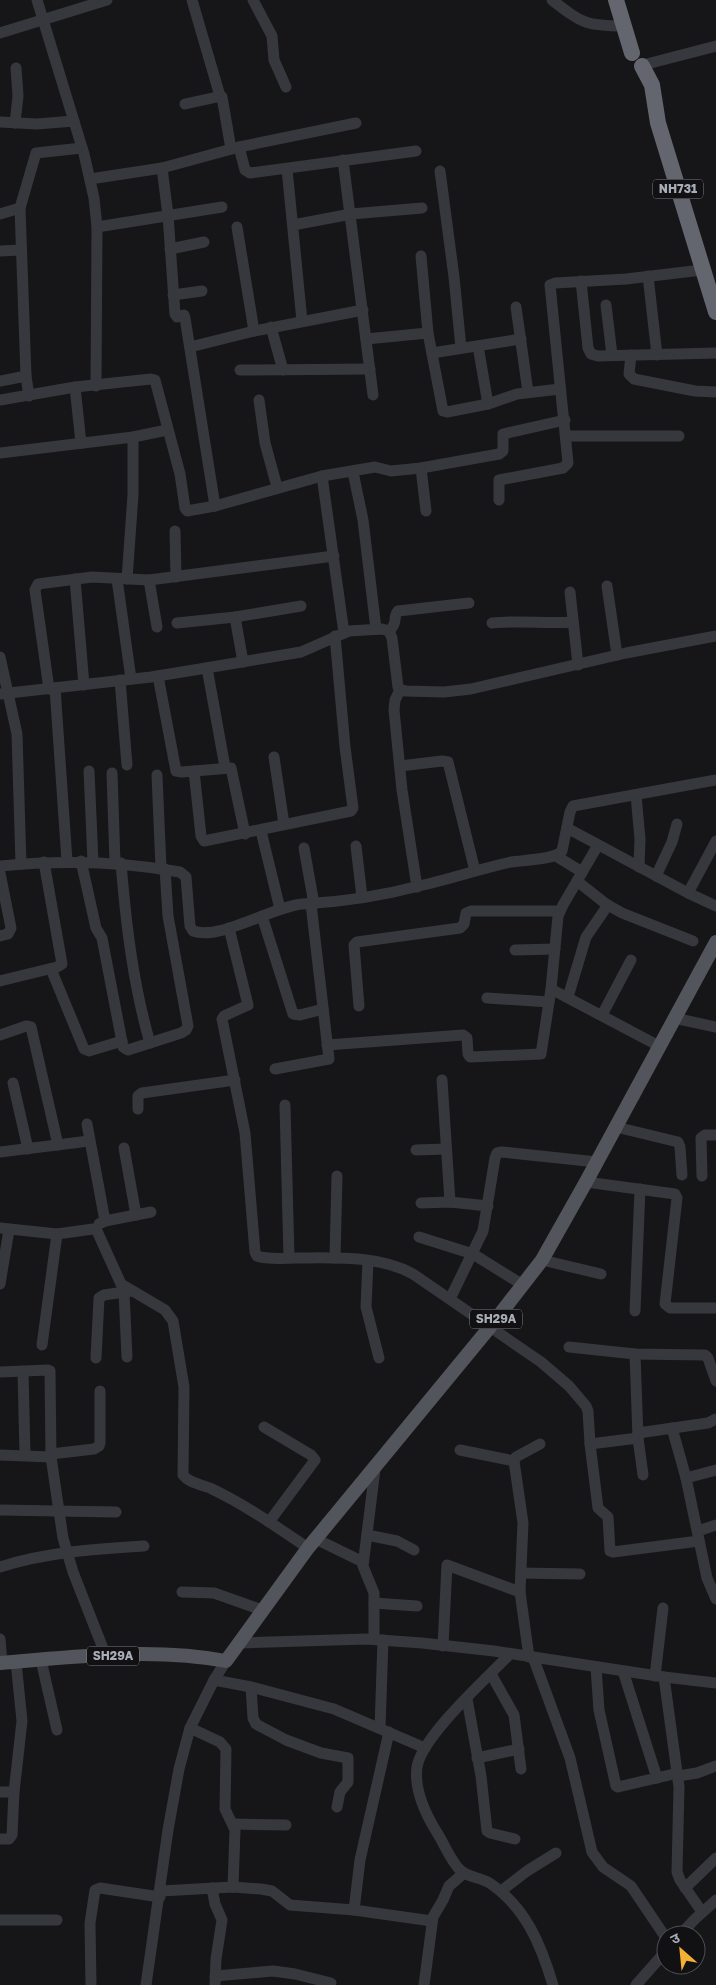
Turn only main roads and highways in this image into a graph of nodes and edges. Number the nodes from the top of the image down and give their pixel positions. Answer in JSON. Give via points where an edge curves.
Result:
{"nodes":[{"id":1,"x":616,"y":0,"type":"edge"},
{"id":2,"x":716,"y":312,"type":"edge"},
{"id":3,"x":716,"y":942,"type":"edge"},
{"id":4,"x":1,"y":1663,"type":"edge"}],
"edges":[{"from":1,"to":2,"type":"highway","number":"NH731","via":[[624,26],[652,85],[655,114]]},
{"from":3,"to":4,"type":"main road","number":"SH29A","via":[[542,1260],[312,1544],[226,1661],[182,1654],[150,1654]]}]}
